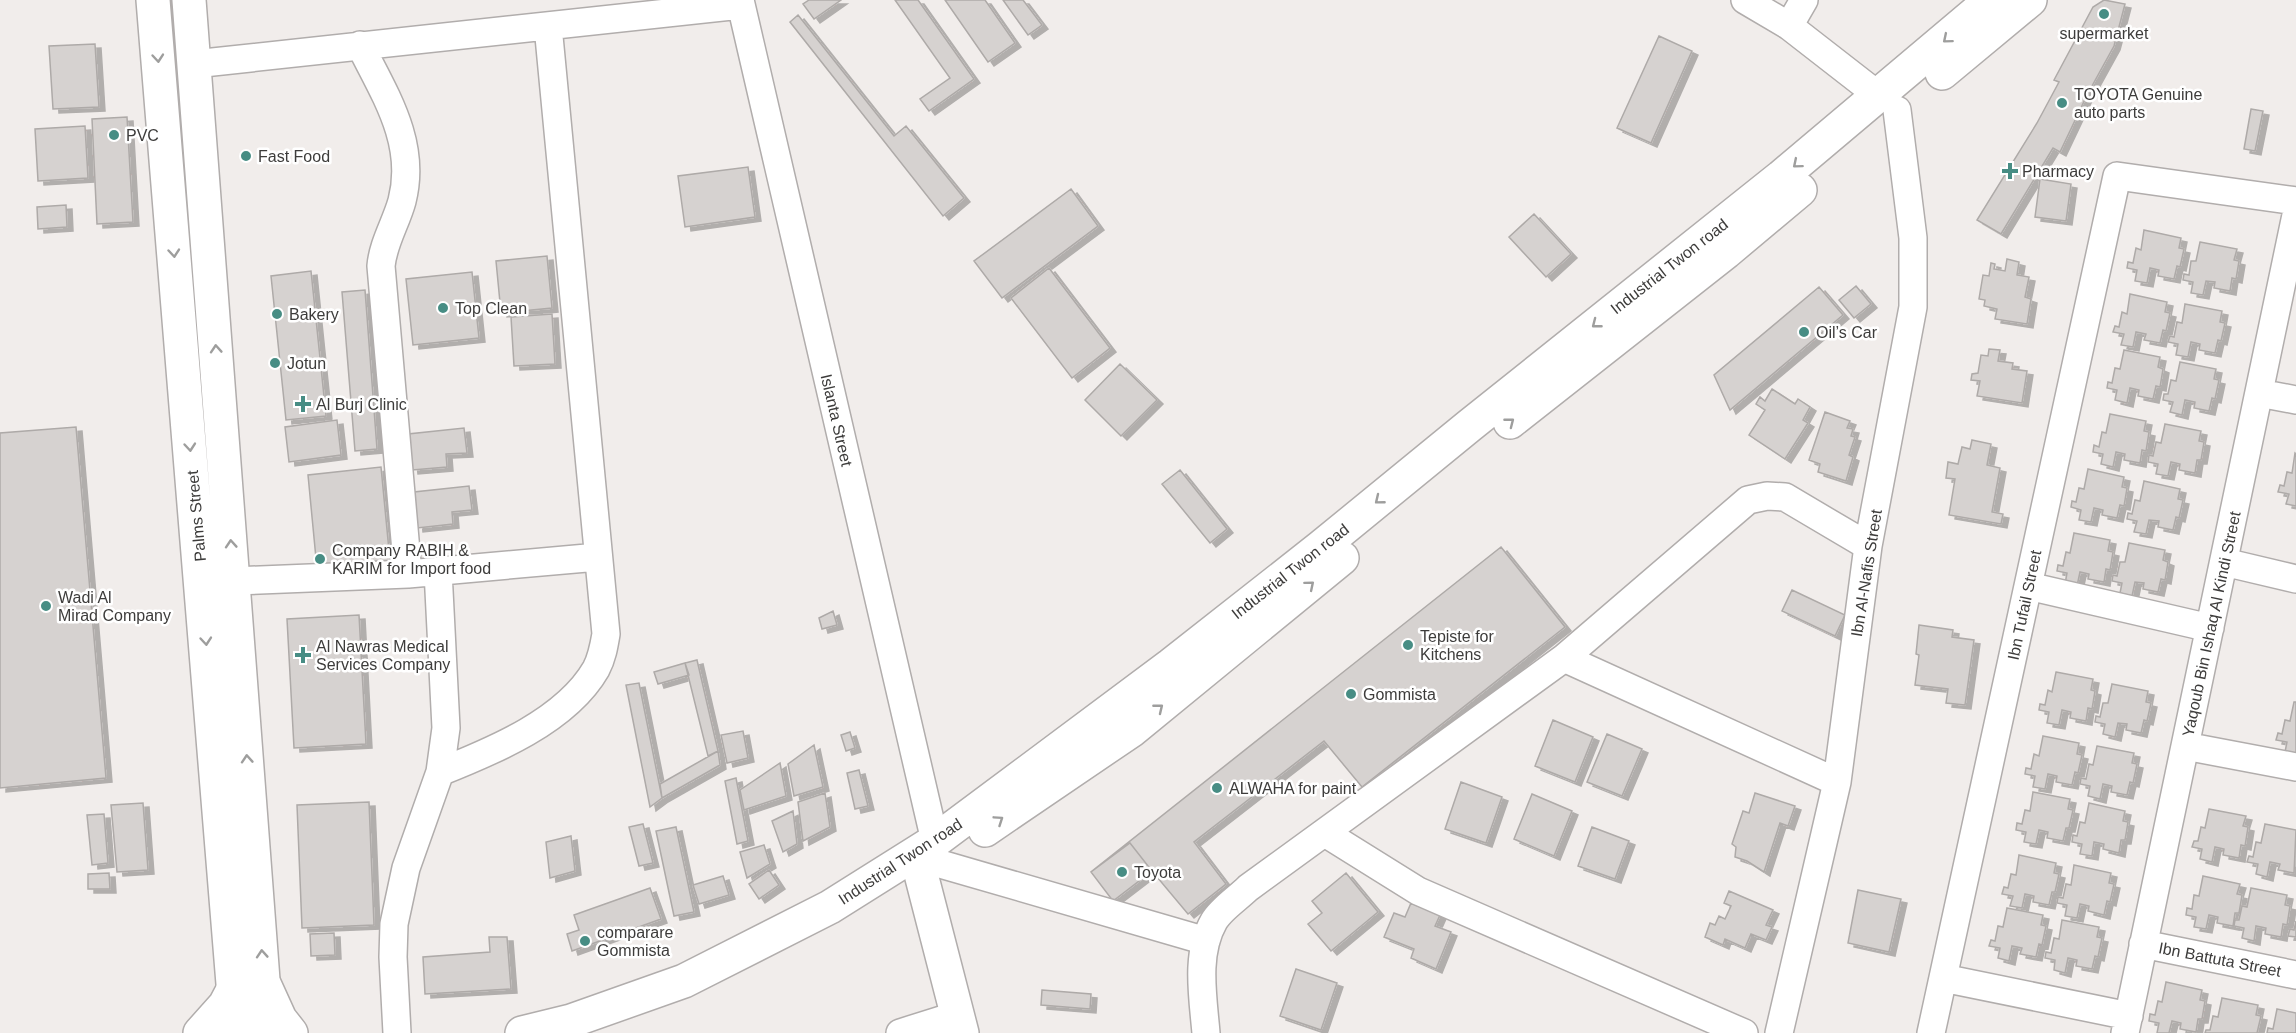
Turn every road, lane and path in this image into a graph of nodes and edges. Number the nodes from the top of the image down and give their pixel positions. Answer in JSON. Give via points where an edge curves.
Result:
{"nodes":[{"id":1,"x":153,"y":0,"type":"edge"},
{"id":2,"x":189,"y":0,"type":"edge"},
{"id":3,"x":1745,"y":0,"type":"edge"},
{"id":4,"x":1804,"y":0,"type":"edge"},
{"id":5,"x":1991,"y":0,"type":"edge"},
{"id":6,"x":2030,"y":0,"type":"edge"},
{"id":7,"x":740,"y":3,"type":"edge"},
{"id":8,"x":548,"y":26,"type":"junction"},
{"id":9,"x":1789,"y":26,"type":"junction"},
{"id":10,"x":360,"y":45,"type":"junction"},
{"id":11,"x":194,"y":64,"type":"junction"},
{"id":12,"x":1888,"y":103,"type":"junction"},
{"id":13,"x":2296,"y":201,"type":"edge"},
{"id":14,"x":2296,"y":215,"type":"edge"},
{"id":15,"x":2287,"y":304,"type":"edge"},
{"id":16,"x":2259,"y":393,"type":"junction"},
{"id":17,"x":2296,"y":400,"type":"edge"},
{"id":18,"x":1868,"y":546,"type":"junction"},
{"id":19,"x":598,"y":558,"type":"junction"},
{"id":20,"x":2223,"y":562,"type":"junction"},
{"id":21,"x":438,"y":571,"type":"junction"},
{"id":22,"x":408,"y":573,"type":"junction"},
{"id":23,"x":2296,"y":579,"type":"edge"},
{"id":24,"x":234,"y":581,"type":"junction"},
{"id":25,"x":2028,"y":586,"type":"junction"},
{"id":26,"x":2210,"y":628,"type":"junction"},
{"id":27,"x":1564,"y":658,"type":"junction"},
{"id":28,"x":2185,"y":746,"type":"junction"},
{"id":29,"x":2296,"y":767,"type":"edge"},
{"id":30,"x":440,"y":772,"type":"junction"},
{"id":31,"x":1837,"y":782,"type":"junction"},
{"id":32,"x":1325,"y":833,"type":"junction"},
{"id":33,"x":931,"y":859,"type":"junction"},
{"id":34,"x":1206,"y":941,"type":"junction"},
{"id":35,"x":2144,"y":944,"type":"junction"},
{"id":36,"x":2296,"y":975,"type":"edge"},
{"id":37,"x":1943,"y":978,"type":"junction"},
{"id":38,"x":250,"y":987,"type":"junction"},
{"id":39,"x":960,"y":1024,"type":"edge"},
{"id":40,"x":2127,"y":1025,"type":"edge"},
{"id":41,"x":1206,"y":1027,"type":"edge"},
{"id":42,"x":201,"y":1033,"type":"edge"},
{"id":43,"x":237,"y":1033,"type":"edge"},
{"id":44,"x":267,"y":1033,"type":"edge"},
{"id":45,"x":291,"y":1033,"type":"edge"},
{"id":46,"x":396,"y":1033,"type":"edge"},
{"id":47,"x":522,"y":1033,"type":"edge"},
{"id":48,"x":596,"y":1033,"type":"edge"},
{"id":49,"x":900,"y":1033,"type":"edge"},
{"id":50,"x":1230,"y":1033,"type":"edge"},
{"id":51,"x":1744,"y":1033,"type":"edge"},
{"id":52,"x":1779,"y":1033,"type":"edge"},
{"id":53,"x":1931,"y":1033,"type":"edge"}],
"edges":[{"from":1,"to":38,"type":"main road","name":"Palms Street","one_way":true},
{"from":2,"to":11,"type":"main road","name":"Palms Street"},
{"from":3,"to":9,"type":"street"},
{"from":4,"to":9,"type":"street"},
{"from":5,"to":12,"type":"main road","name":"Industrial Twon road","one_way":true},
{"from":6,"to":12,"type":"main road","name":"Industrial Twon road"},
{"from":7,"to":8,"type":"street"},
{"from":7,"to":33,"type":"street","name":"Islanta Street"},
{"from":8,"to":10,"type":"street"},
{"from":8,"to":19,"type":"street"},
{"from":9,"to":12,"type":"street"},
{"from":10,"to":11,"type":"street"},
{"from":10,"to":22,"type":"street","via":[[398,120],[406,153],[402,201],[381,266]]},
{"from":24,"to":11,"type":"main road","name":"Palms Street","one_way":true},
{"from":12,"to":18,"type":"street","name":"Ibn Al-Nafis Street","via":[[1913,238],[1913,307]]},
{"from":12,"to":33,"type":"main road","name":"Industrial Twon road","via":[[1726,252],[1442,475],[1132,730]]},
{"from":13,"to":25,"type":"street","name":"Ibn Tufail Street","via":[[2117,176]]},
{"from":14,"to":15,"type":"street","name":"Yaqoub Bin Ishaq Al Kindi Street"},
{"from":15,"to":16,"type":"street","name":"Yaqoub Bin Ishaq Al Kindi Street"},
{"from":16,"to":17,"type":"street"},
{"from":16,"to":20,"type":"street","name":"Yaqoub Bin Ishaq Al Kindi Street"},
{"from":18,"to":27,"type":"street","via":[[1785,497],[1748,500]]},
{"from":18,"to":31,"type":"street","name":"Ibn Al-Nafis Street"},
{"from":19,"to":21,"type":"street"},
{"from":19,"to":30,"type":"street","via":[[606,634],[597,668],[588,682],[560,709],[528,731],[493,751]]},
{"from":20,"to":23,"type":"street"},
{"from":20,"to":26,"type":"street","name":"Yaqoub Bin Ishaq Al Kindi Street"},
{"from":21,"to":22,"type":"street"},
{"from":21,"to":30,"type":"street","via":[[446,728]]},
{"from":22,"to":24,"type":"street"},
{"from":38,"to":24,"type":"main road","name":"Palms Street","one_way":true},
{"from":25,"to":26,"type":"street"},
{"from":25,"to":37,"type":"street","name":"Ibn Tufail Street"},
{"from":26,"to":28,"type":"street","name":"Yaqoub Bin Ishaq Al Kindi Street"},
{"from":27,"to":31,"type":"street"},
{"from":27,"to":32,"type":"street"},
{"from":28,"to":29,"type":"street"},
{"from":28,"to":35,"type":"street","name":"Yaqoub Bin Ishaq Al Kindi Street"},
{"from":30,"to":46,"type":"street","via":[[406,868],[394,924]]},
{"from":31,"to":52,"type":"street","name":"Ibn Al-Nafis Street"},
{"from":32,"to":34,"type":"street","via":[[1248,888],[1215,919]]},
{"from":32,"to":51,"type":"street","via":[[1418,891]]},
{"from":33,"to":34,"type":"street"},
{"from":33,"to":39,"type":"main road"},
{"from":33,"to":47,"type":"main road","name":"Industrial Twon road","via":[[684,981],[571,1022]]},
{"from":33,"to":48,"type":"main road","name":"Industrial Twon road","via":[[842,924],[696,996]]},
{"from":34,"to":41,"type":"street","via":[[1202,961]]},
{"from":35,"to":36,"type":"street","name":"Ibn Battuta Street"},
{"from":35,"to":40,"type":"street","name":"Yaqoub Bin Ishaq Al Kindi Street"},
{"from":37,"to":40,"type":"street"},
{"from":37,"to":53,"type":"street","name":"Ibn Tufail Street"},
{"from":38,"to":42,"type":"main road","via":[[225,1005]]},
{"from":38,"to":43,"type":"main road","name":"Palms Street"},
{"from":38,"to":44,"type":"main road","name":"Palms Street"},
{"from":38,"to":45,"type":"main road"},
{"from":39,"to":49,"type":"street"},
{"from":41,"to":50,"type":"street"}]}
